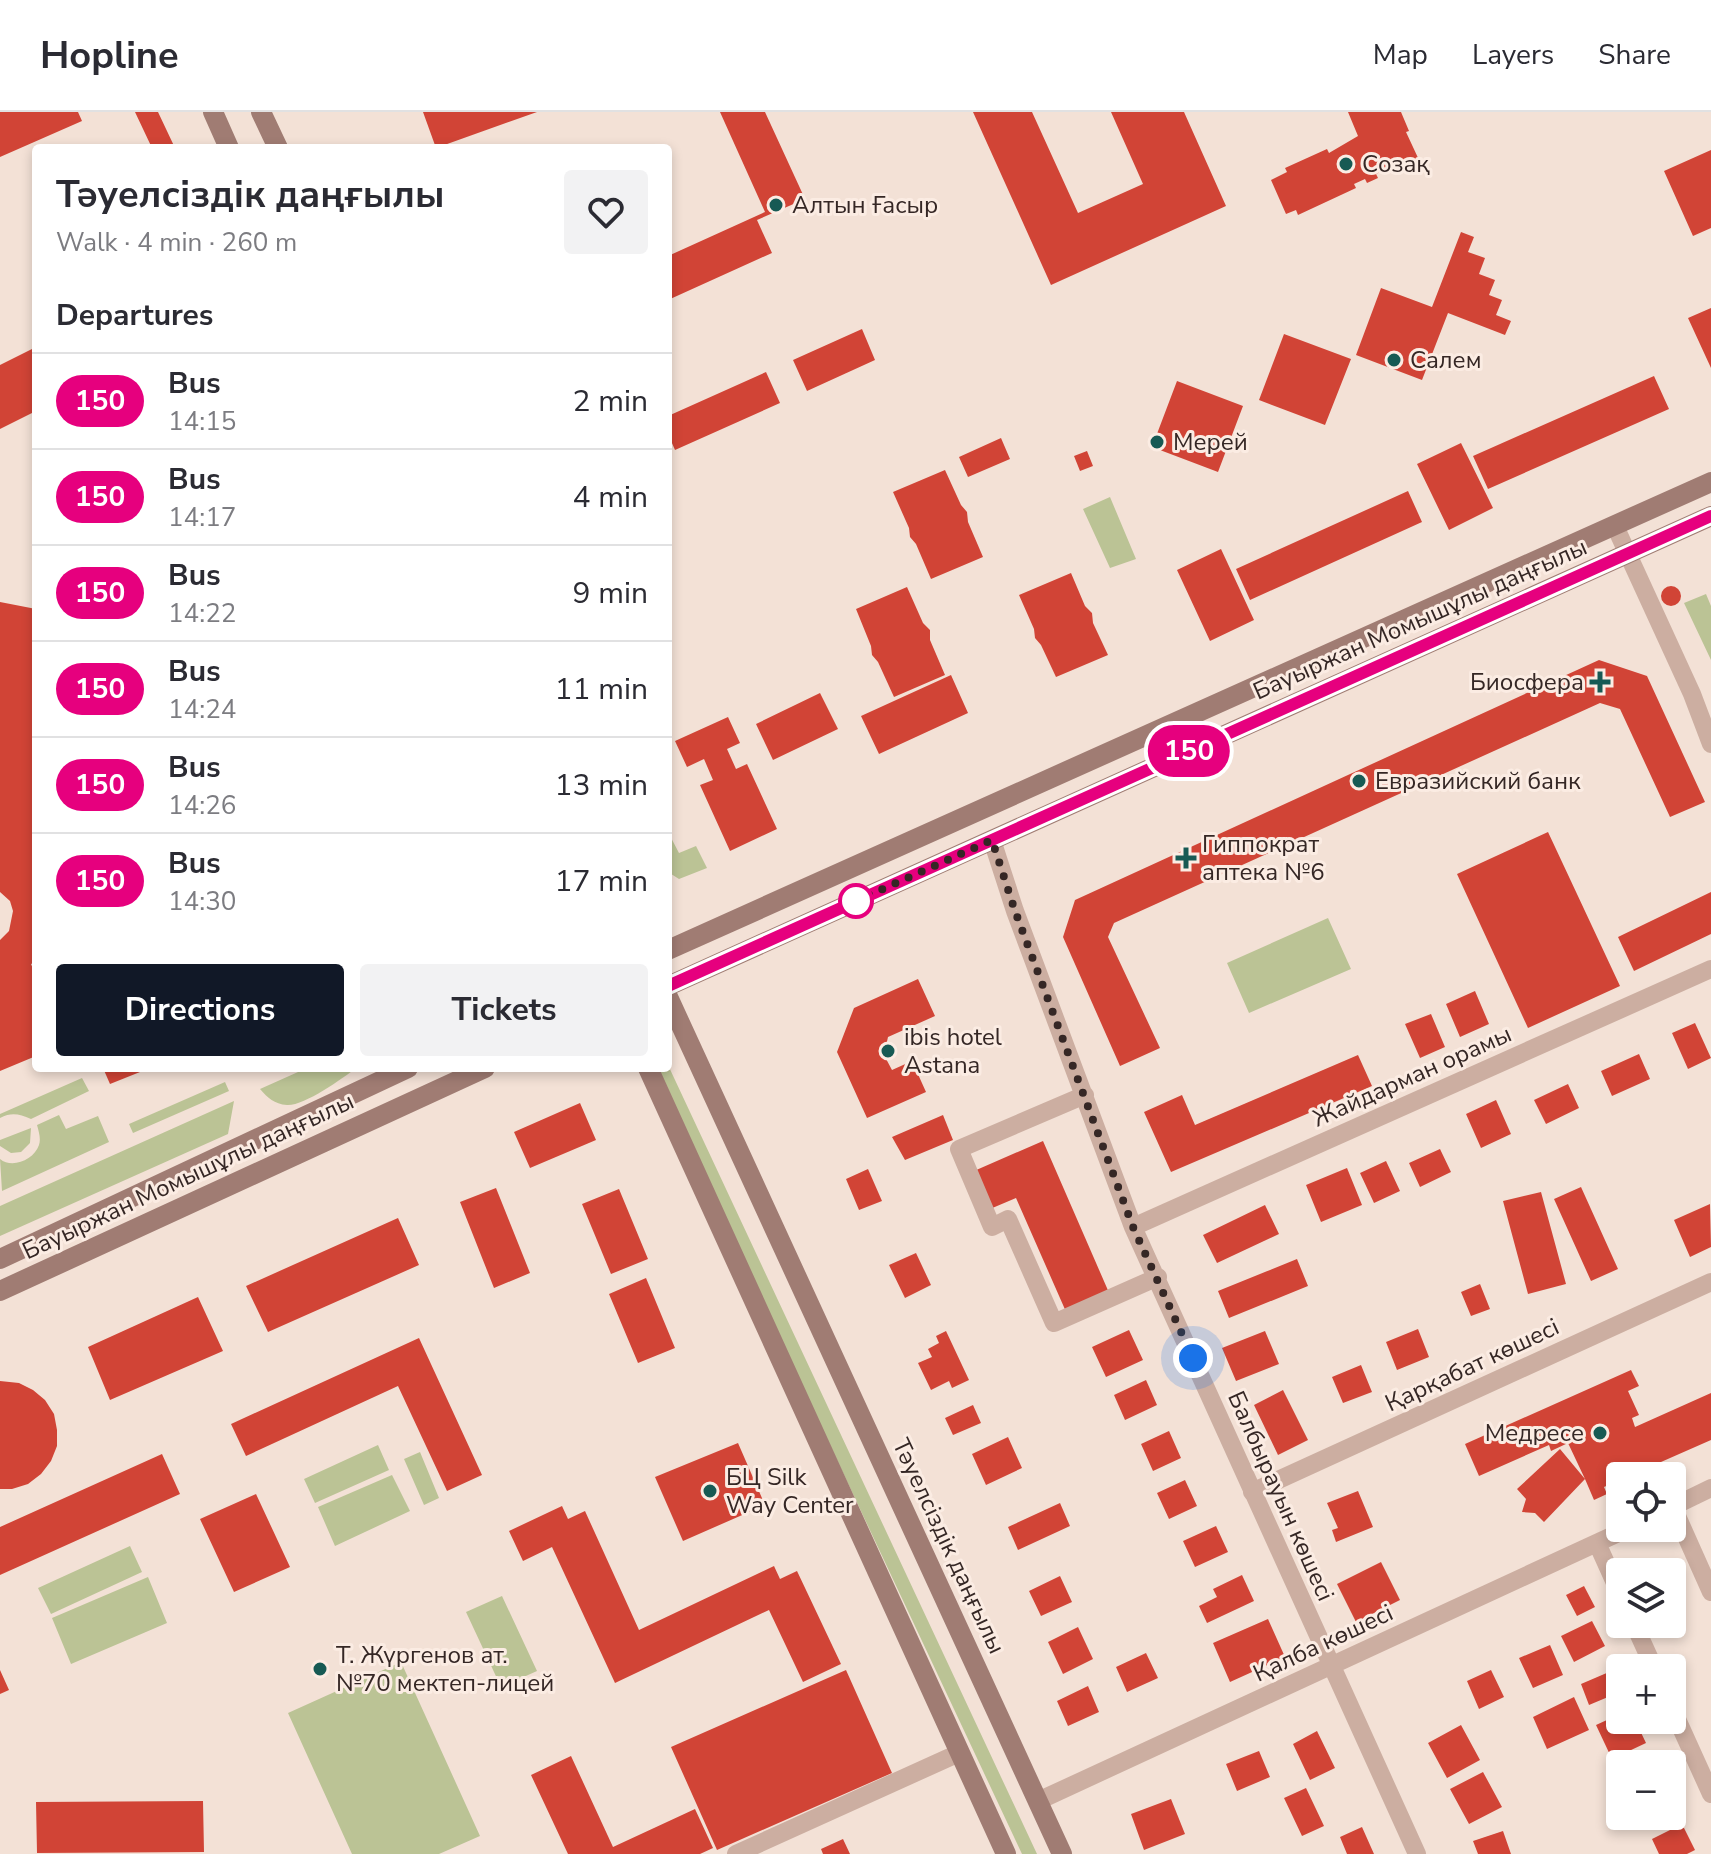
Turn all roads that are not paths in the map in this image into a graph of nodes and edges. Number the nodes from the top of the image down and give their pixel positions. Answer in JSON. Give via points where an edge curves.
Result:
{"nodes":[{"id":1,"x":213,"y":112,"type":"edge"},
{"id":2,"x":261,"y":112,"type":"edge"},
{"id":3,"x":227,"y":144,"type":"edge"},
{"id":4,"x":276,"y":144,"type":"edge"},
{"id":5,"x":1711,"y":482,"type":"edge"},
{"id":6,"x":1711,"y":516,"type":"edge"},
{"id":7,"x":1615,"y":526,"type":"junction"},
{"id":8,"x":1629,"y":553,"type":"junction"},
{"id":9,"x":1711,"y":744,"type":"edge"},
{"id":10,"x":992,"y":840,"type":"junction"},
{"id":11,"x":672,"y":948,"type":"edge"},
{"id":12,"x":1711,"y":969,"type":"edge"},
{"id":13,"x":672,"y":984,"type":"edge"},
{"id":14,"x":672,"y":1006,"type":"edge"},
{"id":15,"x":399,"y":1072,"type":"edge"},
{"id":16,"x":476,"y":1072,"type":"edge"},
{"id":17,"x":650,"y":1072,"type":"edge"},
{"id":18,"x":1085,"y":1095,"type":"junction"},
{"id":19,"x":1133,"y":1227,"type":"junction"},
{"id":20,"x":0,"y":1259,"type":"edge"},
{"id":21,"x":1158,"y":1277,"type":"junction"},
{"id":22,"x":1711,"y":1282,"type":"edge"},
{"id":23,"x":0,"y":1291,"type":"edge"},
{"id":24,"x":1711,"y":1488,"type":"edge"},
{"id":25,"x":1252,"y":1492,"type":"junction"},
{"id":26,"x":1686,"y":1500,"type":"edge"},
{"id":27,"x":1686,"y":1538,"type":"edge"},
{"id":28,"x":1606,"y":1539,"type":"edge"},
{"id":29,"x":1597,"y":1543,"type":"junction"},
{"id":30,"x":1606,"y":1563,"type":"edge"},
{"id":31,"x":1711,"y":1592,"type":"edge"},
{"id":32,"x":1331,"y":1666,"type":"junction"},
{"id":33,"x":1684,"y":1734,"type":"edge"},
{"id":34,"x":959,"y":1753,"type":"junction"},
{"id":35,"x":1711,"y":1794,"type":"edge"},
{"id":36,"x":1038,"y":1801,"type":"junction"},
{"id":37,"x":736,"y":1854,"type":"edge"},
{"id":38,"x":1006,"y":1854,"type":"edge"},
{"id":39,"x":1062,"y":1854,"type":"edge"},
{"id":40,"x":1417,"y":1854,"type":"edge"}],
"edges":[{"from":1,"to":3,"type":"main road"},
{"from":2,"to":4,"type":"main road"},
{"from":5,"to":7,"type":"main road","name":"Бауыржан Момышұлы даңғылы"},
{"from":6,"to":8,"type":"main road","name":"Бауыржан Момышұлы даңғылы"},
{"from":7,"to":8,"type":"street"},
{"from":7,"to":11,"type":"main road","name":"Бауыржан Момышұлы даңғылы"},
{"from":8,"to":9,"type":"street"},
{"from":8,"to":10,"type":"main road","name":"Бауыржан Момышұлы даңғылы"},
{"from":10,"to":13,"type":"main road","name":"Бауыржан Момышұлы даңғылы"},
{"from":10,"to":18,"type":"street","name":"Балбырауын көшесі"},
{"from":12,"to":19,"type":"street","name":"Жайдарман орамы"},
{"from":14,"to":36,"type":"main road","name":"Тәуелсіздік даңғылы"},
{"from":15,"to":20,"type":"main road","name":"Бауыржан Момышұлы даңғылы"},
{"from":16,"to":23,"type":"main road","name":"Бауыржан Момышұлы даңғылы"},
{"from":17,"to":34,"type":"main road"},
{"from":18,"to":19,"type":"street","name":"Балбырауын көшесі"},
{"from":18,"to":21,"type":"street","via":[[959,1149],[992,1227],[1008,1219],[1054,1323]]},
{"from":19,"to":21,"type":"street","name":"Балбырауын көшесі"},
{"from":21,"to":25,"type":"street","name":"Балбырауын көшесі"},
{"from":22,"to":25,"type":"street","name":"Қарқабат көшесі"},
{"from":24,"to":26,"type":"street"},
{"from":25,"to":32,"type":"street","name":"Балбырауын көшесі"},
{"from":27,"to":31,"type":"street"},
{"from":28,"to":29,"type":"street","name":"Қалба көшесі"},
{"from":29,"to":30,"type":"street"},
{"from":29,"to":32,"type":"street","name":"Қалба көшесі"},
{"from":32,"to":36,"type":"street","name":"Қалба көшесі"},
{"from":32,"to":40,"type":"street","name":"Балбырауын көшесі"},
{"from":33,"to":35,"type":"street"},
{"from":34,"to":37,"type":"street"},
{"from":34,"to":38,"type":"main road"},
{"from":36,"to":39,"type":"main road","name":"Тәуелсіздік даңғылы"}]}
